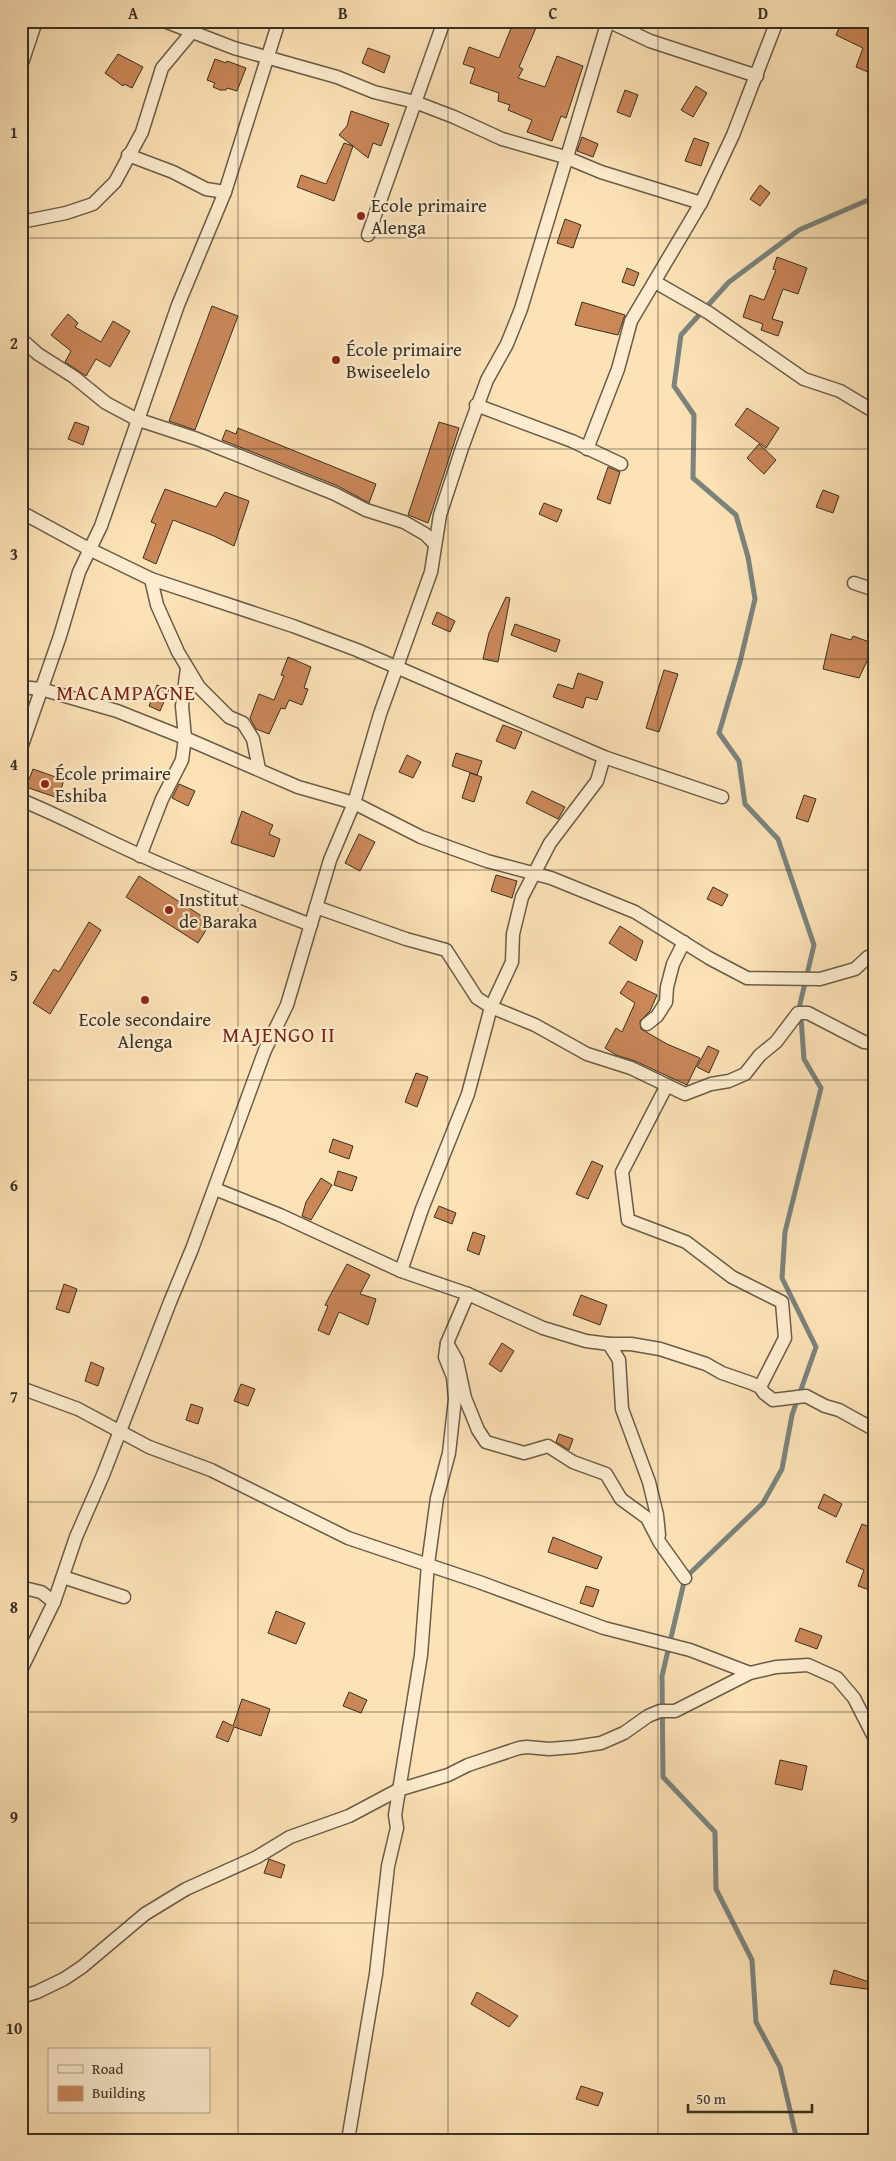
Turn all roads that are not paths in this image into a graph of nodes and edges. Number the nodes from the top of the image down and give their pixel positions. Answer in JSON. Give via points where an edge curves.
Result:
{"nodes":[{"id":1,"x":36,"y":21,"type":"edge"},
{"id":2,"x":164,"y":21,"type":"edge"},
{"id":3,"x":279,"y":21,"type":"edge"},
{"id":4,"x":444,"y":21,"type":"edge"},
{"id":5,"x":608,"y":21,"type":"edge"},
{"id":6,"x":777,"y":21,"type":"edge"},
{"id":7,"x":194,"y":27,"type":"edge"},
{"id":8,"x":268,"y":58,"type":"junction"},
{"id":9,"x":21,"y":66,"type":"edge"},
{"id":10,"x":757,"y":76,"type":"junction"},
{"id":11,"x":415,"y":102,"type":"junction"},
{"id":12,"x":128,"y":155,"type":"junction"},
{"id":13,"x":565,"y":158,"type":"junction"},
{"id":14,"x":225,"y":192,"type":"junction"},
{"id":15,"x":701,"y":203,"type":"junction"},
{"id":16,"x":21,"y":222,"type":"edge"},
{"id":17,"x":368,"y":236,"type":"dead end"},
{"id":18,"x":655,"y":282,"type":"junction"},
{"id":19,"x":21,"y":339,"type":"edge"},
{"id":20,"x":476,"y":405,"type":"junction"},
{"id":21,"x":875,"y":412,"type":"edge"},
{"id":22,"x":136,"y":419,"type":"junction"},
{"id":23,"x":586,"y":449,"type":"junction"},
{"id":24,"x":621,"y":464,"type":"dead end"},
{"id":25,"x":21,"y":512,"type":"edge"},
{"id":26,"x":435,"y":544,"type":"junction"},
{"id":27,"x":89,"y":549,"type":"junction"},
{"id":28,"x":151,"y":579,"type":"junction"},
{"id":29,"x":854,"y":583,"type":"dead end"},
{"id":30,"x":875,"y":590,"type":"edge"},
{"id":31,"x":188,"y":668,"type":"junction"},
{"id":32,"x":397,"y":668,"type":"junction"},
{"id":33,"x":21,"y":687,"type":"edge"},
{"id":34,"x":41,"y":689,"type":"junction"},
{"id":35,"x":185,"y":738,"type":"junction"},
{"id":36,"x":21,"y":748,"type":"edge"},
{"id":37,"x":604,"y":757,"type":"junction"},
{"id":38,"x":259,"y":769,"type":"junction"},
{"id":39,"x":722,"y":797,"type":"dead end"},
{"id":40,"x":21,"y":800,"type":"edge"},
{"id":41,"x":354,"y":803,"type":"junction"},
{"id":42,"x":140,"y":856,"type":"junction"},
{"id":43,"x":533,"y":873,"type":"junction"},
{"id":44,"x":316,"y":907,"type":"junction"},
{"id":45,"x":311,"y":925,"type":"junction"},
{"id":46,"x":684,"y":942,"type":"junction"},
{"id":47,"x":875,"y":956,"type":"edge"},
{"id":48,"x":491,"y":1007,"type":"junction"},
{"id":49,"x":647,"y":1024,"type":"dead end"},
{"id":50,"x":875,"y":1043,"type":"edge"},
{"id":51,"x":667,"y":1085,"type":"junction"},
{"id":52,"x":215,"y":1188,"type":"junction"},
{"id":53,"x":401,"y":1270,"type":"junction"},
{"id":54,"x":468,"y":1294,"type":"junction"},
{"id":55,"x":447,"y":1343,"type":"junction"},
{"id":56,"x":609,"y":1344,"type":"junction"},
{"id":57,"x":760,"y":1386,"type":"junction"},
{"id":58,"x":21,"y":1388,"type":"edge"},
{"id":59,"x":875,"y":1430,"type":"edge"},
{"id":60,"x":120,"y":1431,"type":"junction"},
{"id":61,"x":660,"y":1543,"type":"junction"},
{"id":62,"x":428,"y":1564,"type":"junction"},
{"id":63,"x":63,"y":1577,"type":"junction"},
{"id":64,"x":685,"y":1578,"type":"dead end"},
{"id":65,"x":21,"y":1585,"type":"edge"},
{"id":66,"x":124,"y":1597,"type":"dead end"},
{"id":67,"x":54,"y":1602,"type":"junction"},
{"id":68,"x":21,"y":1670,"type":"edge"},
{"id":69,"x":750,"y":1673,"type":"junction"},
{"id":70,"x":875,"y":1738,"type":"edge"},
{"id":71,"x":398,"y":1790,"type":"junction"},
{"id":72,"x":21,"y":1997,"type":"edge"},
{"id":73,"x":348,"y":2140,"type":"edge"}],
"edges":[{"from":1,"to":9,"type":"street"},
{"from":2,"to":7,"type":"street"},
{"from":3,"to":8,"type":"street"},
{"from":4,"to":11,"type":"street"},
{"from":5,"to":10,"type":"street","via":[[666,47]]},
{"from":5,"to":13,"type":"street"},
{"from":6,"to":10,"type":"street"},
{"from":7,"to":8,"type":"street","via":[[234,48]]},
{"from":7,"to":12,"type":"street","via":[[162,68],[142,132]]},
{"from":8,"to":11,"type":"street"},
{"from":8,"to":14,"type":"street"},
{"from":10,"to":15,"type":"street"},
{"from":11,"to":13,"type":"street","via":[[502,139]]},
{"from":11,"to":17,"type":"street"},
{"from":12,"to":14,"type":"street","via":[[206,188]]},
{"from":12,"to":16,"type":"street","via":[[115,182],[93,204]]},
{"from":13,"to":15,"type":"street"},
{"from":13,"to":20,"type":"street","via":[[520,309],[507,344]]},
{"from":14,"to":22,"type":"street","via":[[178,304]]},
{"from":15,"to":18,"type":"street"},
{"from":18,"to":21,"type":"street","via":[[709,313],[804,379],[840,391]]},
{"from":18,"to":23,"type":"street","via":[[631,321],[618,370]]},
{"from":19,"to":22,"type":"street","via":[[106,403]]},
{"from":20,"to":23,"type":"street"},
{"from":20,"to":26,"type":"street","via":[[440,515]]},
{"from":22,"to":26,"type":"street","via":[[197,439],[335,494],[366,510],[404,522]]},
{"from":22,"to":27,"type":"street","via":[[100,526]]},
{"from":23,"to":24,"type":"street"},
{"from":25,"to":27,"type":"street"},
{"from":26,"to":32,"type":"street","via":[[431,572]]},
{"from":27,"to":28,"type":"street"},
{"from":27,"to":34,"type":"street"},
{"from":28,"to":31,"type":"street","via":[[157,605]]},
{"from":28,"to":32,"type":"street","via":[[294,626]]},
{"from":29,"to":30,"type":"street"},
{"from":31,"to":35,"type":"street","via":[[182,706]]},
{"from":31,"to":38,"type":"street","via":[[199,687],[229,717],[243,724],[253,739]]},
{"from":32,"to":37,"type":"street"},
{"from":32,"to":41,"type":"street"},
{"from":33,"to":34,"type":"street"},
{"from":34,"to":35,"type":"street","via":[[117,711]]},
{"from":34,"to":36,"type":"street"},
{"from":35,"to":38,"type":"street"},
{"from":35,"to":42,"type":"street","via":[[182,760],[162,799]]},
{"from":37,"to":39,"type":"street"},
{"from":37,"to":43,"type":"street","via":[[597,781],[550,843]]},
{"from":38,"to":41,"type":"street","via":[[298,787]]},
{"from":40,"to":42,"type":"street"},
{"from":41,"to":43,"type":"street","via":[[421,837],[487,862]]},
{"from":41,"to":44,"type":"street","via":[[330,860]]},
{"from":42,"to":45,"type":"street"},
{"from":43,"to":46,"type":"street","via":[[635,912]]},
{"from":43,"to":48,"type":"street","via":[[522,898],[513,934],[512,962]]},
{"from":44,"to":45,"type":"street"},
{"from":44,"to":48,"type":"street","via":[[446,950],[477,998]]},
{"from":45,"to":52,"type":"street","via":[[287,1005],[265,1050]]},
{"from":46,"to":47,"type":"street","via":[[747,978],[820,979],[854,969],[868,957]]},
{"from":46,"to":49,"type":"street","via":[[673,964],[666,1002]]},
{"from":48,"to":51,"type":"street","via":[[536,1025],[587,1054],[631,1068]]},
{"from":48,"to":53,"type":"street","via":[[468,1094]]},
{"from":50,"to":51,"type":"street","via":[[864,1042],[808,1013],[798,1013],[745,1074],[685,1094]]},
{"from":51,"to":57,"type":"street","via":[[622,1172],[628,1220],[686,1242],[732,1277],[782,1302],[785,1338]]},
{"from":52,"to":53,"type":"street"},
{"from":52,"to":60,"type":"street"},
{"from":53,"to":54,"type":"street"},
{"from":54,"to":55,"type":"street"},
{"from":54,"to":56,"type":"street","via":[[543,1328],[586,1341]]},
{"from":55,"to":61,"type":"street","via":[[457,1361],[478,1430],[486,1442],[524,1453],[548,1446],[573,1462],[606,1474],[621,1499],[647,1518]]},
{"from":55,"to":62,"type":"street","via":[[445,1357],[453,1376],[455,1398],[449,1453],[436,1498]]},
{"from":56,"to":57,"type":"street","via":[[660,1349]]},
{"from":56,"to":61,"type":"street","via":[[619,1360],[622,1409],[649,1482]]},
{"from":57,"to":59,"type":"street","via":[[773,1400],[806,1396]]},
{"from":58,"to":60,"type":"street","via":[[78,1409]]},
{"from":60,"to":62,"type":"street","via":[[149,1447],[210,1470],[348,1538]]},
{"from":60,"to":63,"type":"street"},
{"from":61,"to":64,"type":"street"},
{"from":62,"to":69,"type":"street","via":[[604,1628],[690,1650]]},
{"from":62,"to":71,"type":"street","via":[[421,1655]]},
{"from":63,"to":66,"type":"street"},
{"from":63,"to":67,"type":"street"},
{"from":65,"to":67,"type":"street","via":[[41,1592]]},
{"from":67,"to":68,"type":"street"},
{"from":69,"to":70,"type":"street","via":[[776,1667],[808,1666],[837,1678],[854,1698]]},
{"from":69,"to":71,"type":"street","via":[[675,1711],[660,1711],[648,1716],[624,1733],[601,1743],[574,1748],[519,1748]]},
{"from":71,"to":72,"type":"street","via":[[349,1816],[290,1837],[257,1857],[186,1888],[145,1914],[64,1979]]},
{"from":71,"to":73,"type":"street","via":[[397,1828],[388,1866],[376,1974]]}]}
